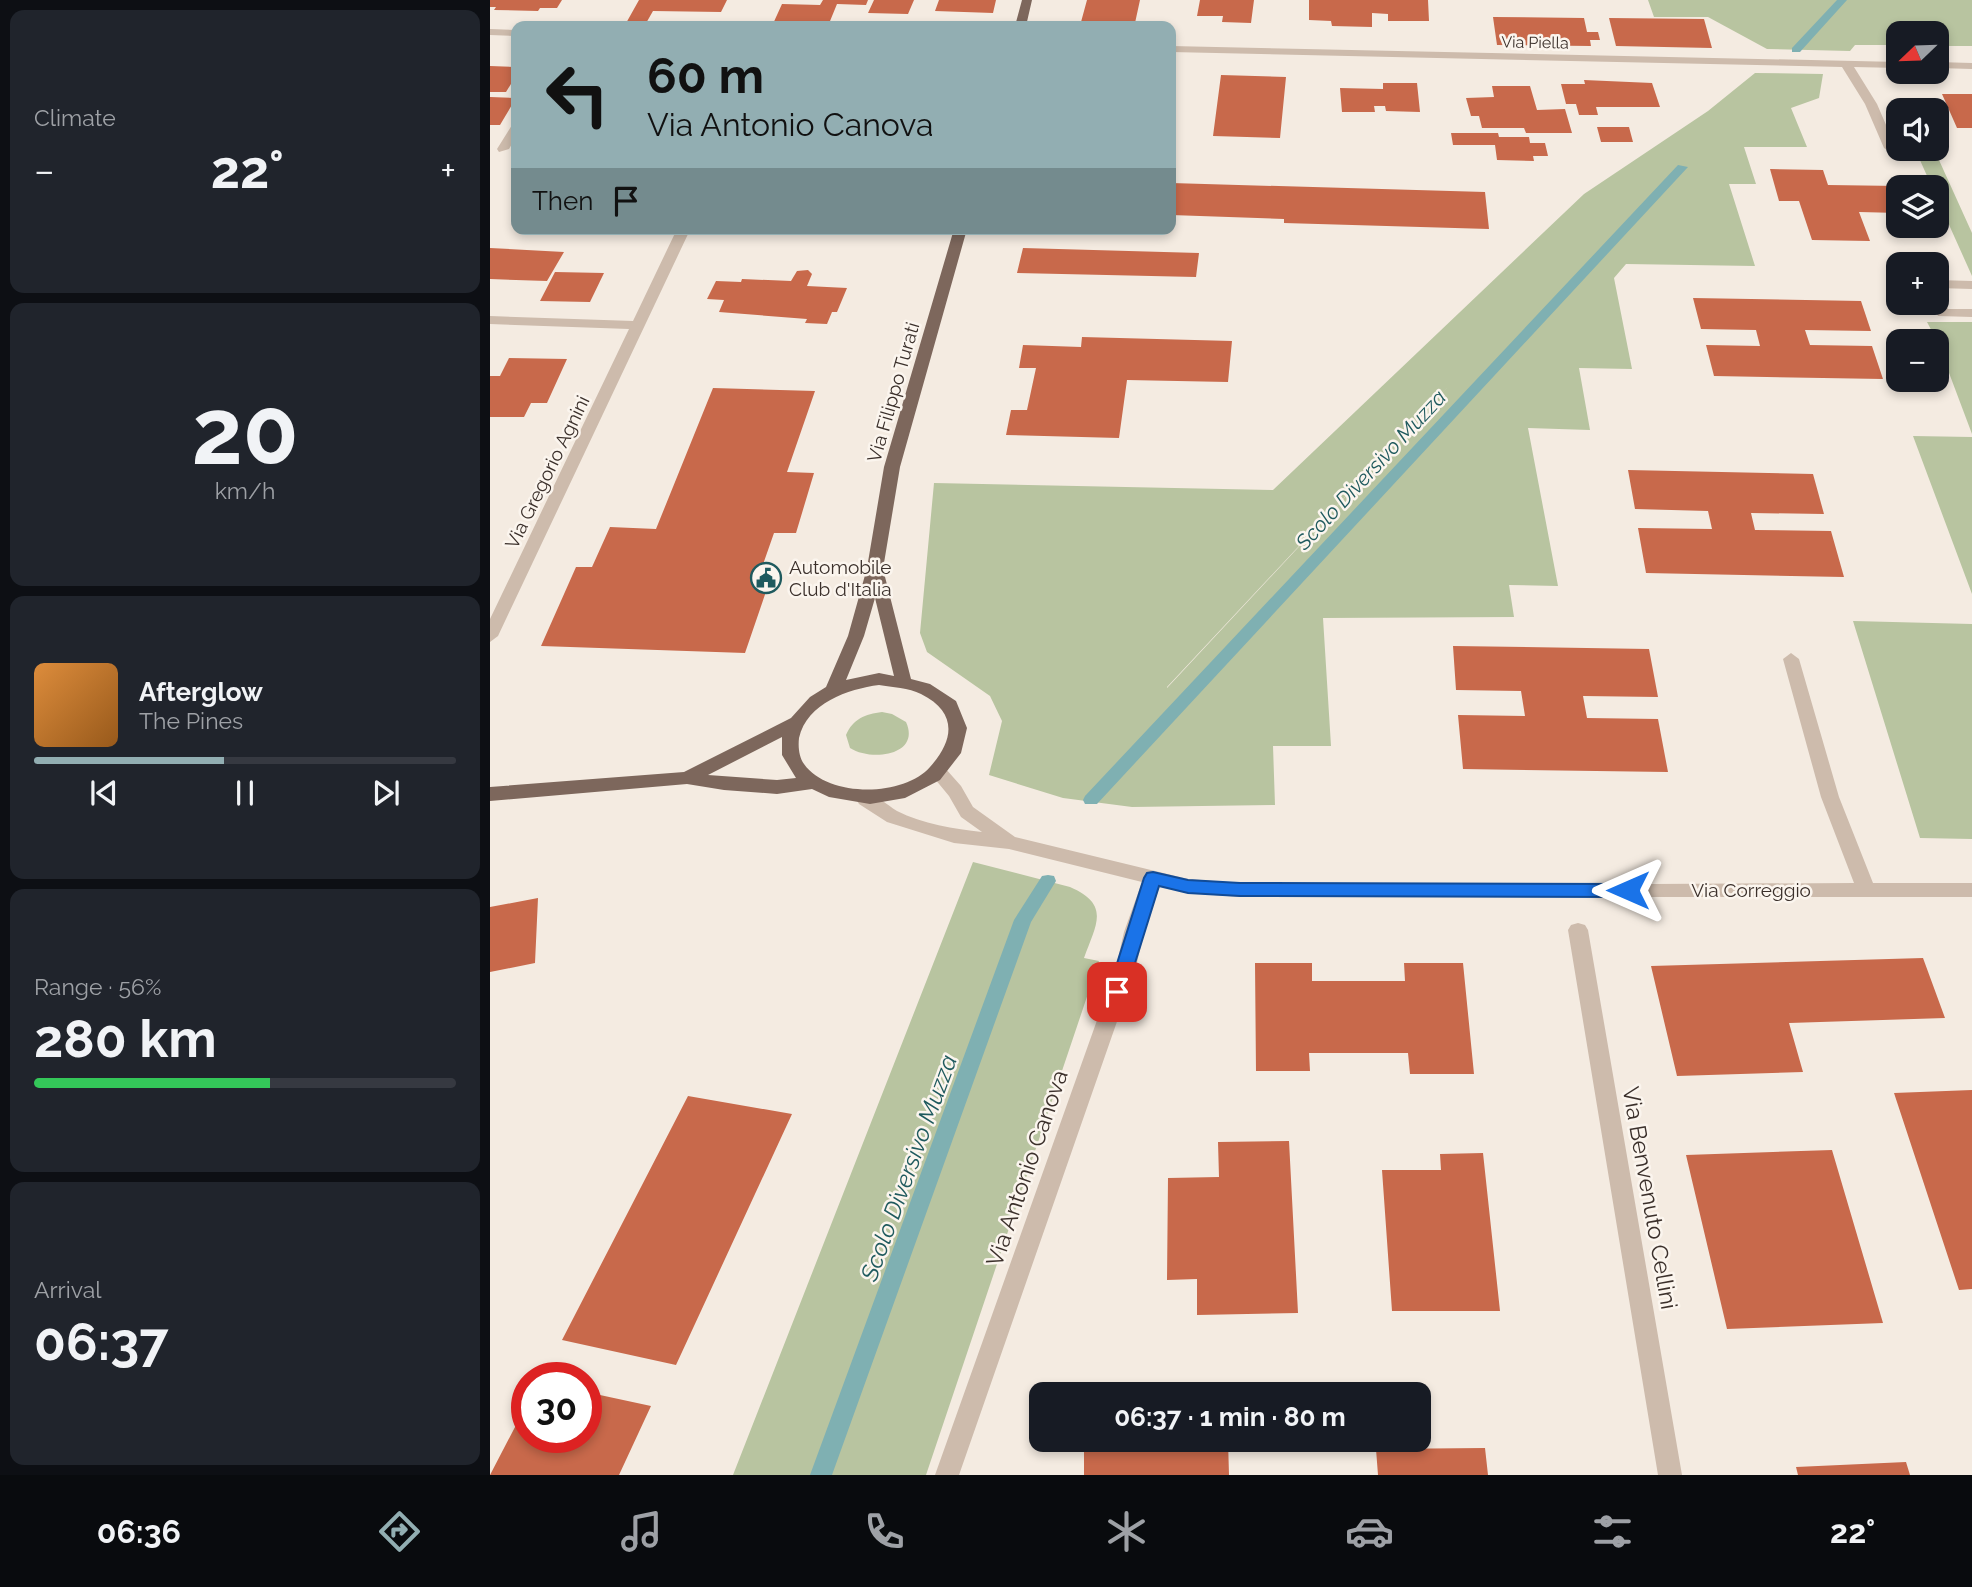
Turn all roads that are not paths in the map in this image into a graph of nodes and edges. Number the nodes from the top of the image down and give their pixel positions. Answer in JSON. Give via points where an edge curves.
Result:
{"nodes":[{"id":1,"x":1027,"y":0,"type":"edge"},
{"id":2,"x":1021,"y":21,"type":"edge"},
{"id":3,"x":490,"y":32,"type":"edge"},
{"id":4,"x":511,"y":33,"type":"edge"},
{"id":5,"x":1176,"y":49,"type":"edge"},
{"id":6,"x":1845,"y":64,"type":"junction"},
{"id":7,"x":1886,"y":65,"type":"edge"},
{"id":8,"x":1950,"y":65,"type":"edge"},
{"id":9,"x":1972,"y":66,"type":"edge"},
{"id":10,"x":511,"y":136,"type":"edge"},
{"id":11,"x":1886,"y":139,"type":"edge"},
{"id":12,"x":503,"y":149,"type":"dead end"},
{"id":13,"x":681,"y":235,"type":"edge"},
{"id":14,"x":959,"y":235,"type":"edge"},
{"id":15,"x":1949,"y":284,"type":"edge"},
{"id":16,"x":1972,"y":285,"type":"edge"},
{"id":17,"x":1949,"y":313,"type":"edge"},
{"id":18,"x":1972,"y":313,"type":"edge"},
{"id":19,"x":490,"y":320,"type":"edge"},
{"id":20,"x":638,"y":325,"type":"junction"},
{"id":21,"x":875,"y":568,"type":"junction"},
{"id":22,"x":490,"y":636,"type":"edge"},
{"id":23,"x":1791,"y":659,"type":"dead end"},
{"id":24,"x":903,"y":680,"type":"junction"},
{"id":25,"x":833,"y":691,"type":"junction"},
{"id":26,"x":796,"y":723,"type":"junction"},
{"id":27,"x":939,"y":773,"type":"junction"},
{"id":28,"x":687,"y":778,"type":"junction"},
{"id":29,"x":810,"y":783,"type":"junction"},
{"id":30,"x":490,"y":794,"type":"edge"},
{"id":31,"x":865,"y":799,"type":"junction"},
{"id":32,"x":1009,"y":842,"type":"junction"},
{"id":33,"x":1153,"y":878,"type":"junction"},
{"id":34,"x":1866,"y":890,"type":"junction"},
{"id":35,"x":1972,"y":890,"type":"edge"},
{"id":36,"x":1578,"y":929,"type":"dead end"},
{"id":37,"x":947,"y":1475,"type":"edge"},
{"id":38,"x":1670,"y":1475,"type":"edge"}],
"edges":[{"from":1,"to":2,"type":"main road"},
{"from":3,"to":4,"type":"street"},
{"from":5,"to":6,"type":"street","name":"Via Piella"},
{"from":6,"to":7,"type":"street","name":"Via Piella"},
{"from":6,"to":11,"type":"street","via":[[1871,104]]},
{"from":8,"to":9,"type":"street"},
{"from":10,"to":12,"type":"street"},
{"from":13,"to":20,"type":"street","name":"Via Gregorio Agnini"},
{"from":14,"to":21,"type":"main road","name":"Via Filippo Turati","via":[[892,467]]},
{"from":15,"to":16,"type":"street"},
{"from":17,"to":18,"type":"street"},
{"from":19,"to":20,"type":"street"},
{"from":20,"to":22,"type":"street","name":"Via Gregorio Agnini"},
{"from":21,"to":24,"type":"main road","name":"Via Filippo Turati"},
{"from":21,"to":25,"type":"main road","name":"Via Filippo Turati","via":[[856,636]]},
{"from":23,"to":34,"type":"street","via":[[1829,797]]},
{"from":24,"to":25,"type":"main road","via":[[856,682]]},
{"from":24,"to":27,"type":"main road","via":[[946,699],[957,716],[960,735],[953,755]]},
{"from":25,"to":26,"type":"main road","via":[[811,705]]},
{"from":26,"to":28,"type":"main road"},
{"from":26,"to":29,"type":"main road","via":[[790,755]]},
{"from":27,"to":31,"type":"main road","via":[[918,787]]},
{"from":27,"to":32,"type":"street","via":[[967,813]]},
{"from":28,"to":29,"type":"main road","via":[[724,785]]},
{"from":28,"to":30,"type":"main road"},
{"from":29,"to":31,"type":"main road"},
{"from":31,"to":32,"type":"street","via":[[893,817],[954,836]]},
{"from":32,"to":33,"type":"street","name":"Via Correggio"},
{"from":33,"to":34,"type":"street","name":"Via Correggio","via":[[1188,887],[1240,890]]},
{"from":33,"to":37,"type":"street","name":"Via Antonio Canova","via":[[1126,967]]},
{"from":34,"to":35,"type":"street","name":"Via Correggio"},
{"from":36,"to":38,"type":"street","name":"Via Benvenuto Cellini"}]}
